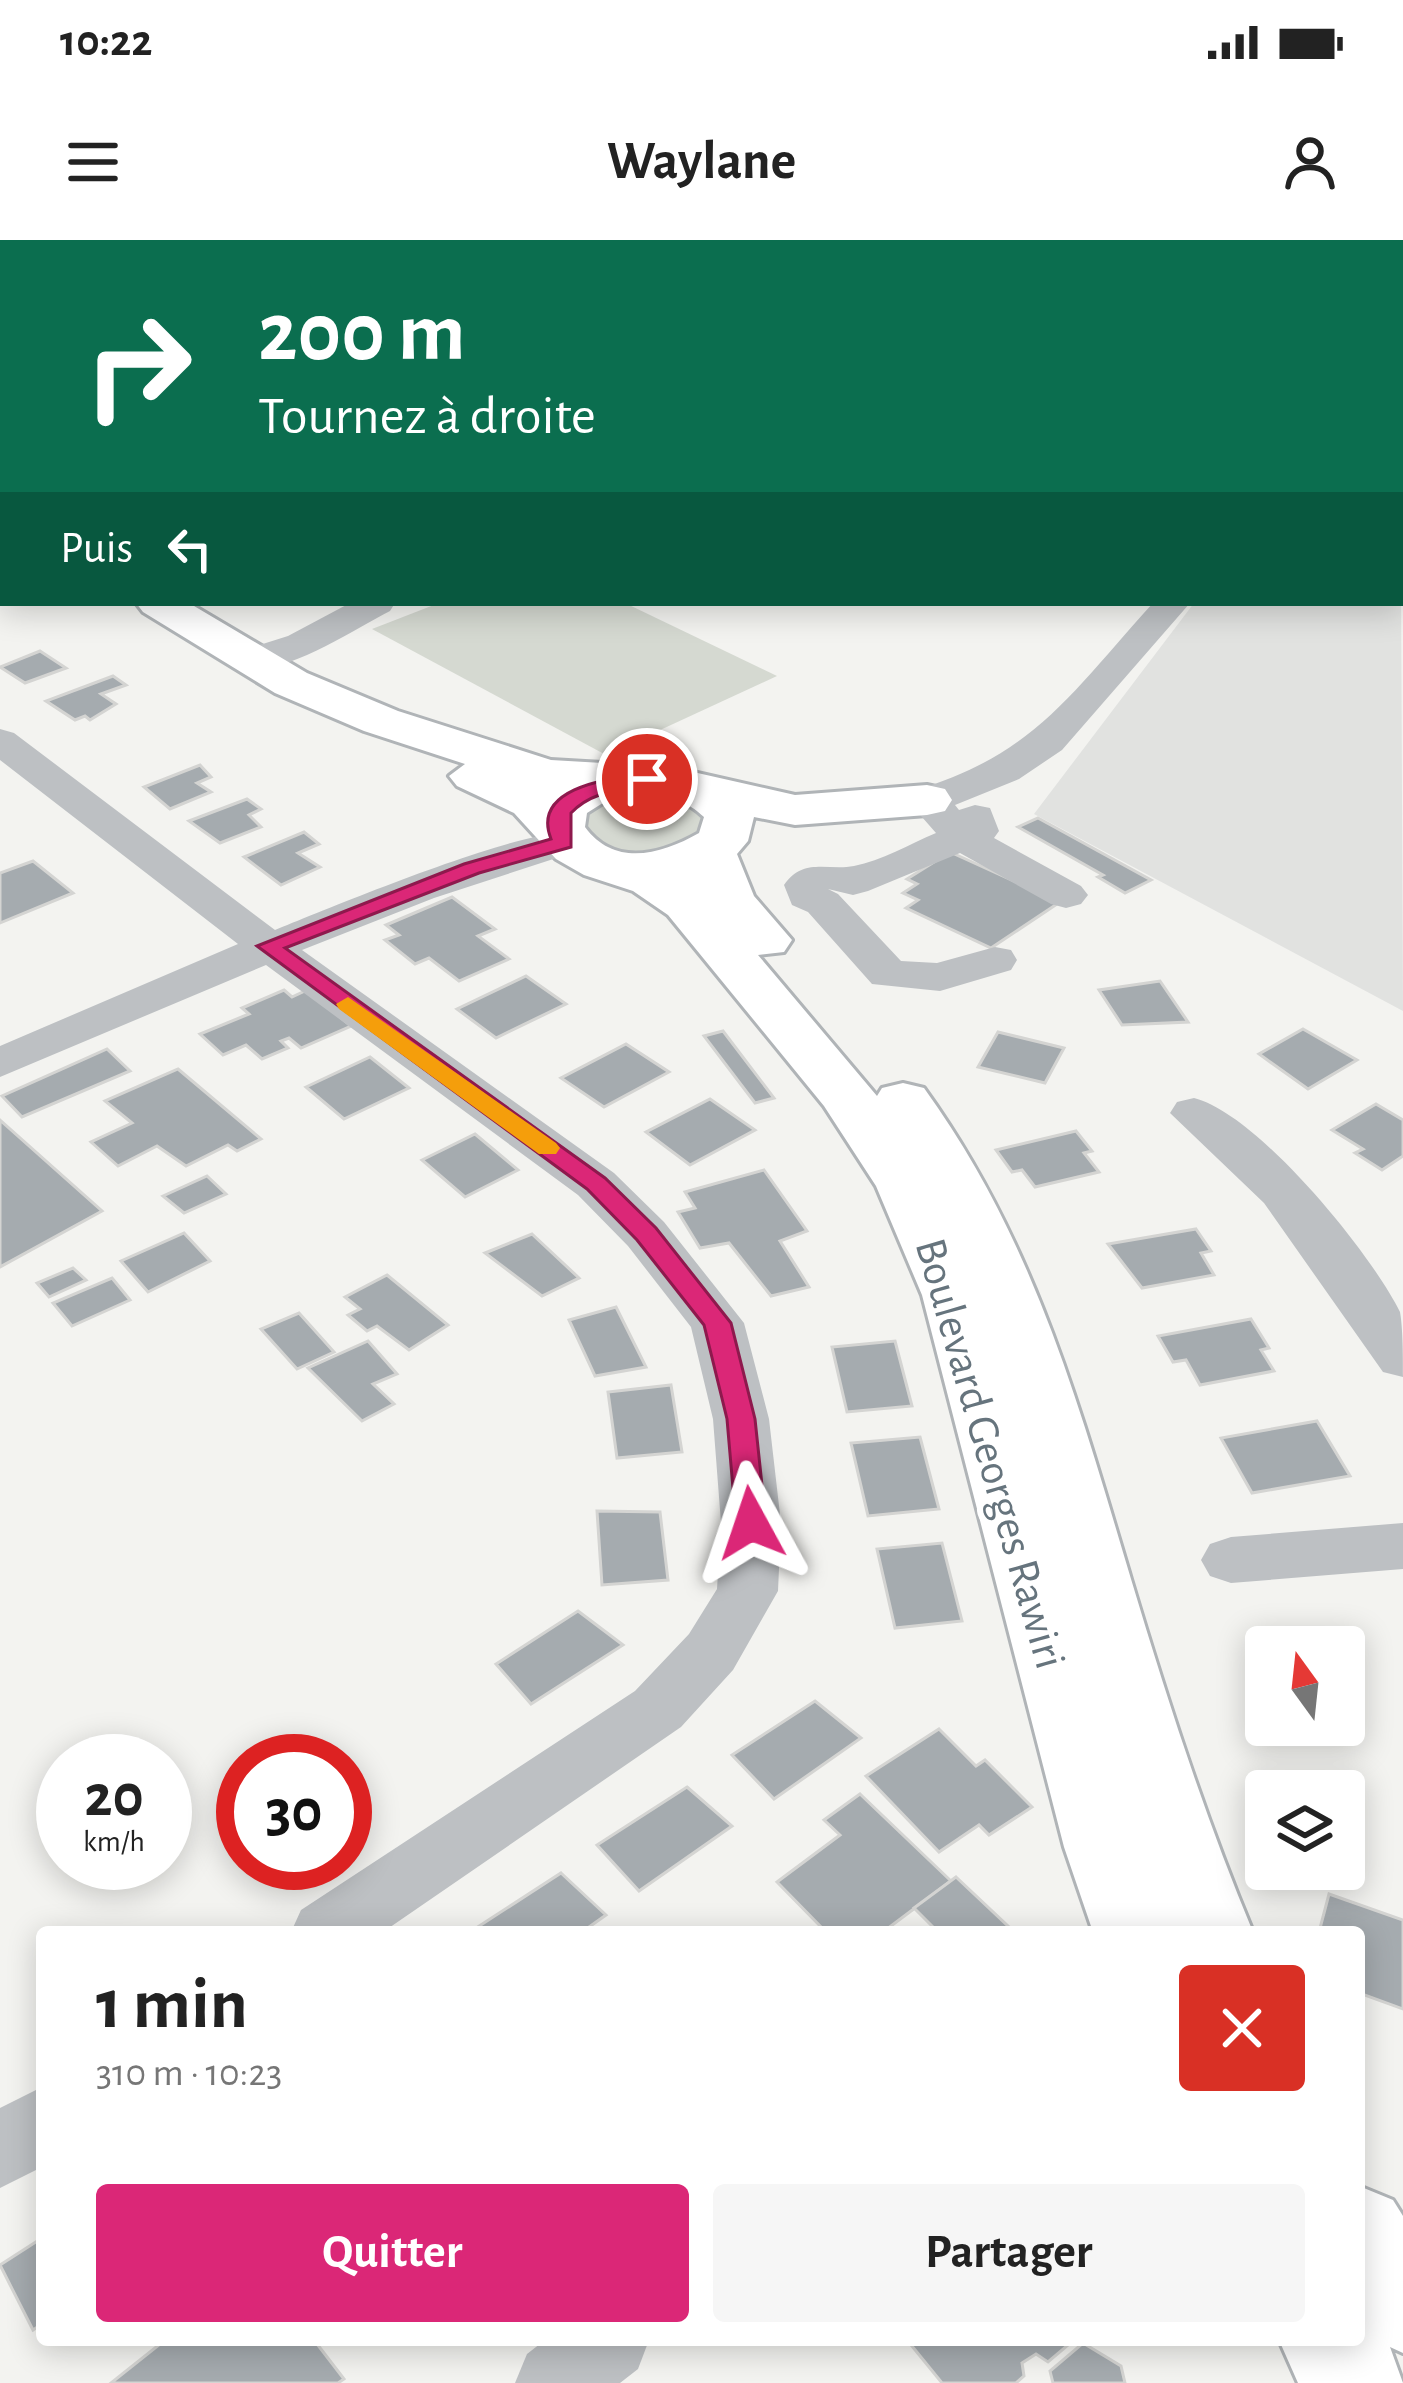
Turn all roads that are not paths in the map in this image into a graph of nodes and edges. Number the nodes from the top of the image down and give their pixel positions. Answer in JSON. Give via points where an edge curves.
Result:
{"nodes":[{"id":1,"x":115,"y":606,"type":"edge"},
{"id":2,"x":163,"y":606,"type":"edge"},
{"id":3,"x":371,"y":606,"type":"edge"},
{"id":4,"x":1169,"y":606,"type":"edge"},
{"id":5,"x":250,"y":660,"type":"junction"},
{"id":6,"x":0,"y":740,"type":"edge"},
{"id":7,"x":624,"y":781,"type":"junction"},
{"id":8,"x":940,"y":796,"type":"junction"},
{"id":9,"x":714,"y":829,"type":"junction"},
{"id":10,"x":964,"y":838,"type":"junction"},
{"id":11,"x":580,"y":846,"type":"junction"},
{"id":12,"x":1066,"y":895,"type":"dead end"},
{"id":13,"x":268,"y":946,"type":"junction"},
{"id":14,"x":995,"y":961,"type":"dead end"},
{"id":15,"x":0,"y":1064,"type":"edge"},
{"id":16,"x":1194,"y":1113,"type":"dead end"},
{"id":17,"x":1403,"y":1358,"type":"edge"},
{"id":18,"x":1403,"y":1546,"type":"edge"},
{"id":19,"x":1231,"y":1560,"type":"dead end"},
{"id":20,"x":335,"y":1926,"type":"edge"},
{"id":21,"x":1134,"y":1926,"type":"edge"},
{"id":22,"x":1208,"y":1926,"type":"edge"},
{"id":23,"x":36,"y":2127,"type":"edge"},
{"id":24,"x":0,"y":2152,"type":"edge"},
{"id":25,"x":1365,"y":2243,"type":"edge"},
{"id":26,"x":1403,"y":2305,"type":"edge"},
{"id":27,"x":602,"y":2346,"type":"edge"},
{"id":28,"x":1332,"y":2346,"type":"edge"},
{"id":29,"x":556,"y":2383,"type":"edge"},
{"id":30,"x":1355,"y":2383,"type":"edge"}],
"edges":[{"from":1,"to":11,"type":"main road","name":"Boulevard Georges Rawiri","via":[[274,702],[492,781],[532,802]]},
{"from":2,"to":5,"type":"main road"},
{"from":3,"to":5,"type":"street","via":[[301,644]]},
{"from":4,"to":8,"type":"street","via":[[1048,742],[1005,772]]},
{"from":5,"to":7,"type":"main road","via":[[341,705],[522,767]]},
{"from":6,"to":13,"type":"street"},
{"from":7,"to":9,"type":"main road","via":[[670,781]]},
{"from":7,"to":11,"type":"main road","via":[[574,798],[561,812]]},
{"from":8,"to":9,"type":"main road","via":[[892,811]]},
{"from":8,"to":10,"type":"street"},
{"from":9,"to":11,"type":"main road","via":[[669,867]]},
{"from":9,"to":22,"type":"main road","name":"Boulevard Georges Rawiri","via":[[730,901],[922,1127],[994,1256]]},
{"from":10,"to":12,"type":"street"},
{"from":10,"to":14,"type":"street","via":[[838,893],[888,974],[940,977]]},
{"from":11,"to":13,"type":"street","via":[[472,869]]},
{"from":11,"to":21,"type":"main road","name":"Boulevard Georges Rawiri","via":[[687,904],[846,1095],[907,1185],[956,1295],[1105,1847]]},
{"from":13,"to":15,"type":"street"},
{"from":13,"to":20,"type":"street","via":[[596,1184],[659,1250],[717,1323],[741,1419],[751,1523],[747,1591],[711,1652],[658,1709]]},
{"from":16,"to":17,"type":"street","via":[[1252,1155]]},
{"from":18,"to":19,"type":"street"},
{"from":23,"to":24,"type":"street"},
{"from":25,"to":26,"type":"main road"},
{"from":27,"to":29,"type":"street"},
{"from":28,"to":30,"type":"main road"}]}
